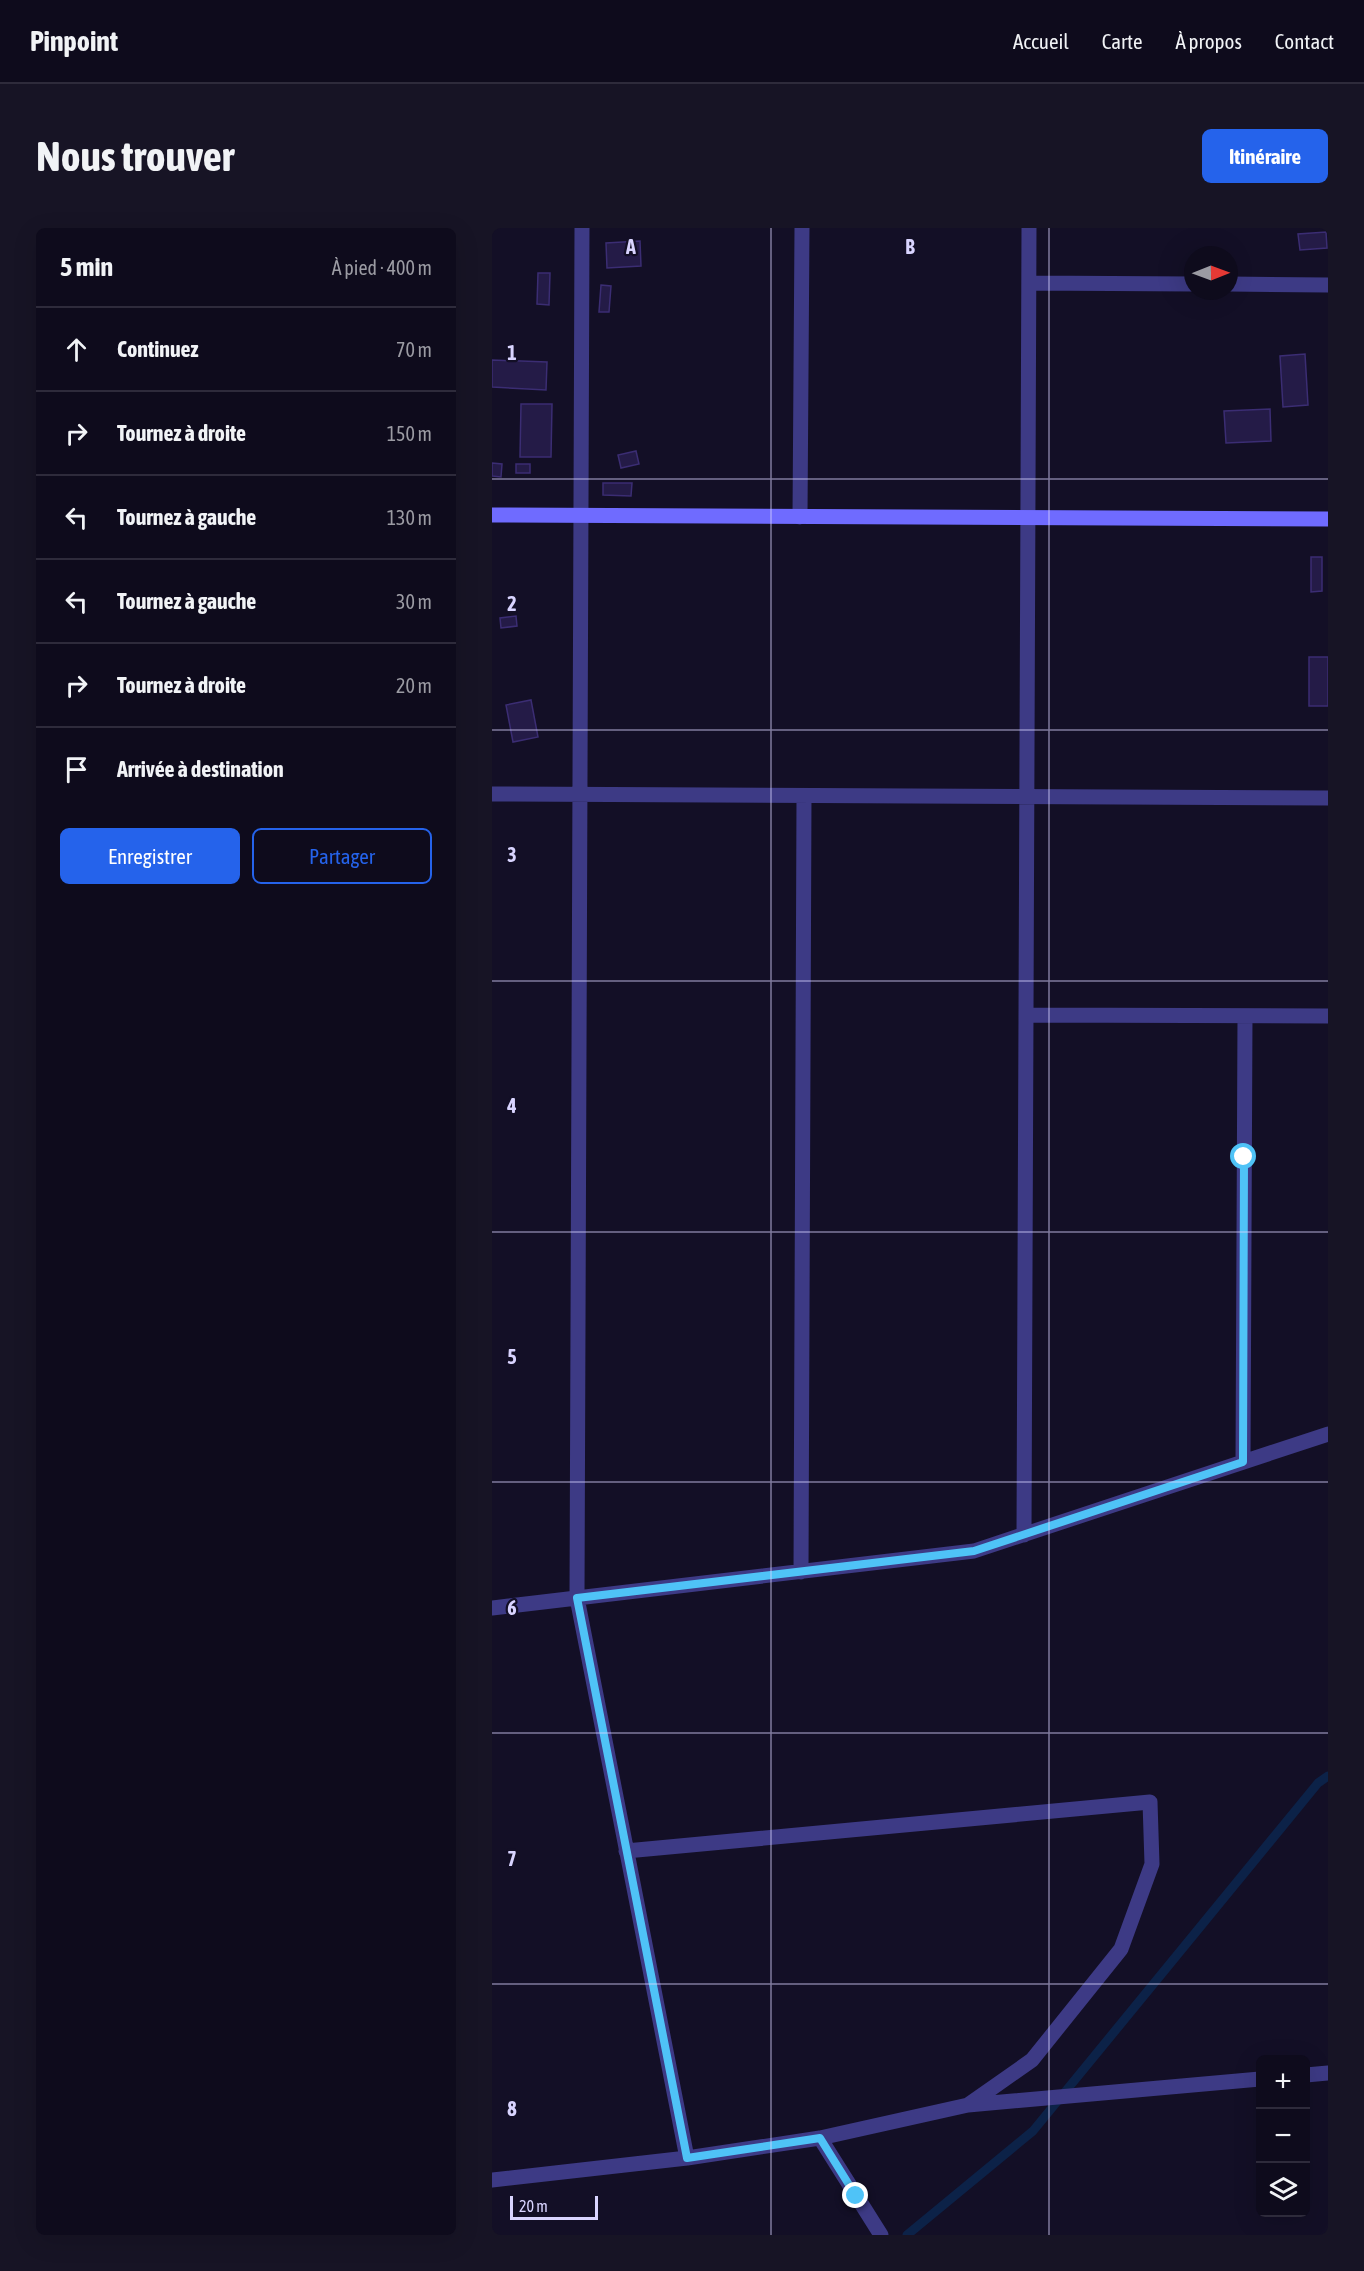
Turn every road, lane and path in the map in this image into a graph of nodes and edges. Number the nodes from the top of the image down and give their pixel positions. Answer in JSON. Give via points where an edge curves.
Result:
{"nodes":[{"id":1,"x":582,"y":228,"type":"edge"},
{"id":2,"x":801,"y":228,"type":"edge"},
{"id":3,"x":1029,"y":228,"type":"edge"},
{"id":4,"x":1029,"y":283,"type":"junction"},
{"id":5,"x":1184,"y":284,"type":"edge"},
{"id":6,"x":1238,"y":284,"type":"edge"},
{"id":7,"x":1328,"y":285,"type":"edge"},
{"id":8,"x":492,"y":515,"type":"edge"},
{"id":9,"x":581,"y":516,"type":"junction"},
{"id":10,"x":800,"y":517,"type":"junction"},
{"id":11,"x":1028,"y":518,"type":"junction"},
{"id":12,"x":1328,"y":519,"type":"edge"},
{"id":13,"x":492,"y":794,"type":"edge"},
{"id":14,"x":580,"y":795,"type":"junction"},
{"id":15,"x":804,"y":796,"type":"junction"},
{"id":16,"x":1026,"y":797,"type":"junction"},
{"id":17,"x":1328,"y":798,"type":"edge"},
{"id":18,"x":1026,"y":1015,"type":"junction"},
{"id":19,"x":1245,"y":1016,"type":"junction"},
{"id":20,"x":1328,"y":1016,"type":"edge"},
{"id":21,"x":1328,"y":1434,"type":"edge"},
{"id":22,"x":1243,"y":1462,"type":"junction"},
{"id":23,"x":1024,"y":1535,"type":"junction"},
{"id":24,"x":801,"y":1572,"type":"junction"},
{"id":25,"x":577,"y":1598,"type":"junction"},
{"id":26,"x":492,"y":1608,"type":"edge"},
{"id":27,"x":626,"y":1851,"type":"junction"},
{"id":28,"x":1328,"y":2073,"type":"edge"},
{"id":29,"x":1310,"y":2075,"type":"edge"},
{"id":30,"x":1256,"y":2079,"type":"edge"},
{"id":31,"x":968,"y":2105,"type":"junction"},
{"id":32,"x":820,"y":2138,"type":"junction"},
{"id":33,"x":687,"y":2158,"type":"junction"},
{"id":34,"x":492,"y":2180,"type":"edge"},
{"id":35,"x":881,"y":2234,"type":"edge"}],
"edges":[{"from":1,"to":9,"type":"street"},
{"from":2,"to":10,"type":"street"},
{"from":3,"to":4,"type":"street"},
{"from":4,"to":5,"type":"street"},
{"from":4,"to":11,"type":"street"},
{"from":6,"to":7,"type":"street"},
{"from":8,"to":9,"type":"street"},
{"from":9,"to":10,"type":"street"},
{"from":9,"to":14,"type":"street"},
{"from":10,"to":11,"type":"street"},
{"from":11,"to":12,"type":"street"},
{"from":11,"to":16,"type":"street"},
{"from":13,"to":14,"type":"street"},
{"from":14,"to":15,"type":"street"},
{"from":14,"to":25,"type":"street"},
{"from":15,"to":16,"type":"street"},
{"from":15,"to":24,"type":"street"},
{"from":16,"to":17,"type":"street"},
{"from":16,"to":18,"type":"street"},
{"from":18,"to":19,"type":"street"},
{"from":18,"to":23,"type":"street"},
{"from":19,"to":20,"type":"street"},
{"from":19,"to":22,"type":"street"},
{"from":21,"to":22,"type":"street"},
{"from":22,"to":23,"type":"street"},
{"from":23,"to":24,"type":"street","via":[[974,1551]]},
{"from":24,"to":25,"type":"street"},
{"from":25,"to":26,"type":"street"},
{"from":25,"to":27,"type":"street"},
{"from":27,"to":31,"type":"street","via":[[1150,1802],[1152,1864],[1121,1950],[1032,2060]]},
{"from":27,"to":33,"type":"street"},
{"from":28,"to":29,"type":"street"},
{"from":30,"to":31,"type":"street"},
{"from":31,"to":32,"type":"street"},
{"from":32,"to":33,"type":"street"},
{"from":32,"to":35,"type":"street"},
{"from":33,"to":34,"type":"street"}]}
